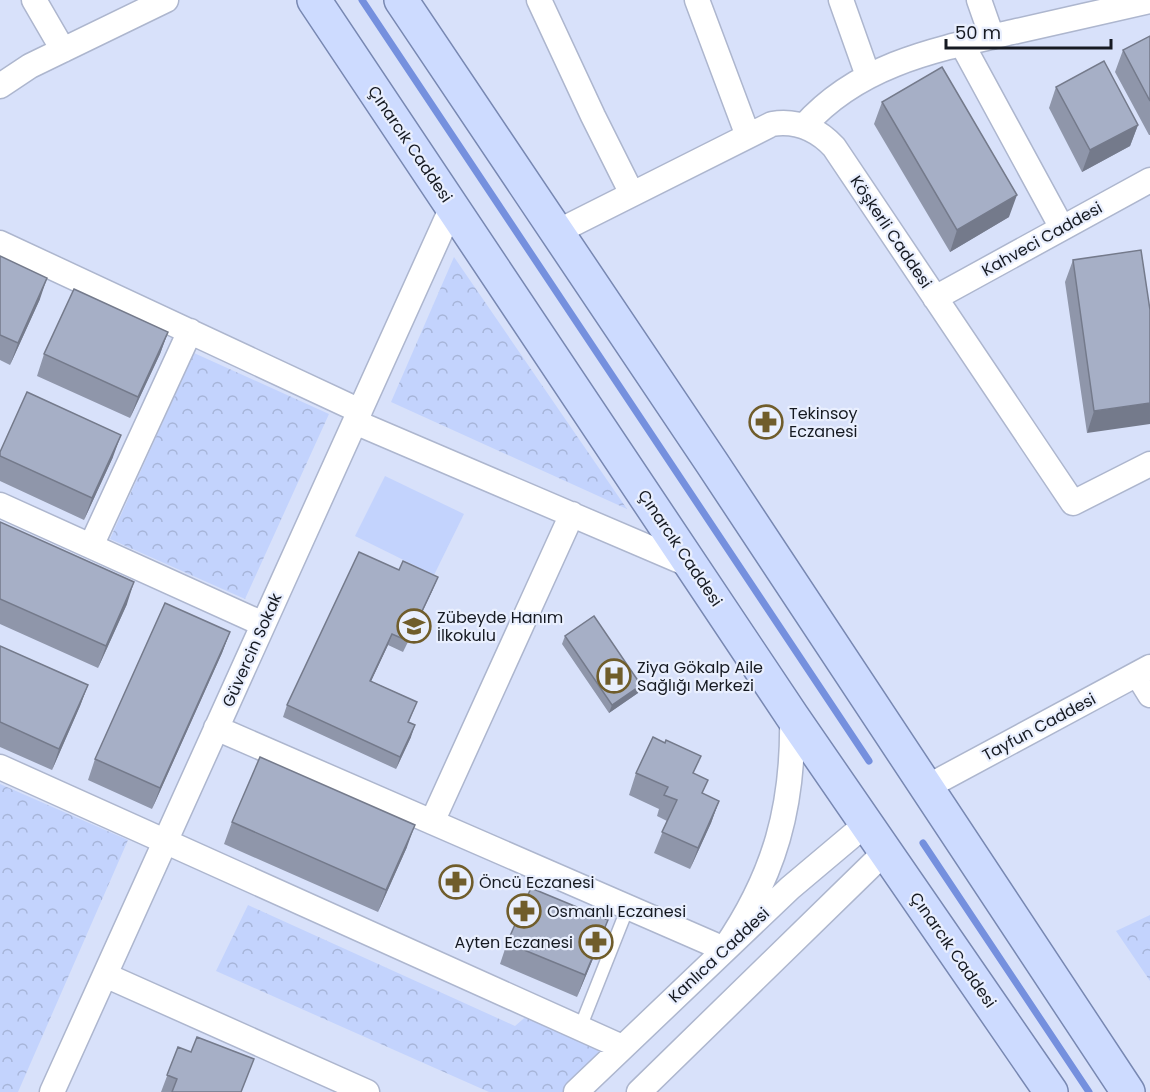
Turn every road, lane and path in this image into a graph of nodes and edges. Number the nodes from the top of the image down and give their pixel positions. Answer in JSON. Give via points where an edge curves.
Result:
{"nodes":[{"id":1,"x":34,"y":0,"type":"edge"},
{"id":2,"x":166,"y":0,"type":"edge"},
{"id":3,"x":314,"y":0,"type":"edge"},
{"id":4,"x":401,"y":0,"type":"edge"},
{"id":5,"x":539,"y":0,"type":"edge"},
{"id":6,"x":697,"y":0,"type":"edge"},
{"id":7,"x":841,"y":0,"type":"edge"},
{"id":8,"x":979,"y":0,"type":"edge"},
{"id":9,"x":1150,"y":1,"type":"edge"},
{"id":10,"x":992,"y":37,"type":"junction"},
{"id":11,"x":962,"y":44,"type":"junction"},
{"id":12,"x":63,"y":50,"type":"junction"},
{"id":13,"x":868,"y":76,"type":"junction"},
{"id":14,"x":0,"y":86,"type":"edge"},
{"id":15,"x":804,"y":126,"type":"junction"},
{"id":16,"x":748,"y":136,"type":"junction"},
{"id":17,"x":1150,"y":180,"type":"edge"},
{"id":18,"x":632,"y":194,"type":"junction"},
{"id":19,"x":452,"y":207,"type":"junction"},
{"id":20,"x":1062,"y":228,"type":"junction"},
{"id":21,"x":557,"y":232,"type":"junction"},
{"id":22,"x":0,"y":243,"type":"edge"},
{"id":23,"x":934,"y":298,"type":"junction"},
{"id":24,"x":190,"y":331,"type":"junction"},
{"id":25,"x":358,"y":416,"type":"junction"},
{"id":26,"x":1150,"y":464,"type":"edge"},
{"id":27,"x":0,"y":505,"type":"edge"},
{"id":28,"x":572,"y":514,"type":"junction"},
{"id":29,"x":91,"y":546,"type":"junction"},
{"id":30,"x":692,"y":566,"type":"junction"},
{"id":31,"x":263,"y":624,"type":"junction"},
{"id":32,"x":1143,"y":670,"type":"edge"},
{"id":33,"x":1150,"y":695,"type":"edge"},
{"id":34,"x":792,"y":716,"type":"junction"},
{"id":35,"x":216,"y":728,"type":"junction"},
{"id":36,"x":0,"y":767,"type":"edge"},
{"id":37,"x":927,"y":787,"type":"junction"},
{"id":38,"x":432,"y":822,"type":"junction"},
{"id":39,"x":866,"y":824,"type":"junction"},
{"id":40,"x":165,"y":841,"type":"junction"},
{"id":41,"x":885,"y":852,"type":"junction"},
{"id":42,"x":628,"y":907,"type":"junction"},
{"id":43,"x":724,"y":950,"type":"junction"},
{"id":44,"x":105,"y":975,"type":"junction"},
{"id":45,"x":580,"y":1028,"type":"junction"},
{"id":46,"x":622,"y":1047,"type":"junction"},
{"id":47,"x":52,"y":1092,"type":"edge"},
{"id":48,"x":367,"y":1092,"type":"edge"},
{"id":49,"x":576,"y":1092,"type":"edge"},
{"id":50,"x":639,"y":1092,"type":"edge"},
{"id":51,"x":1051,"y":1092,"type":"edge"},
{"id":52,"x":1128,"y":1092,"type":"edge"}],
"edges":[{"from":1,"to":12,"type":"street"},
{"from":2,"to":12,"type":"street"},
{"from":3,"to":19,"type":"main road","name":"Çınarcık Caddesi"},
{"from":4,"to":21,"type":"main road"},
{"from":5,"to":18,"type":"street"},
{"from":6,"to":16,"type":"street"},
{"from":7,"to":13,"type":"street"},
{"from":8,"to":10,"type":"street"},
{"from":9,"to":10,"type":"street"},
{"from":10,"to":11,"type":"street"},
{"from":11,"to":13,"type":"street","via":[[915,56]]},
{"from":11,"to":20,"type":"street"},
{"from":12,"to":14,"type":"street"},
{"from":13,"to":15,"type":"street","via":[[837,94]]},
{"from":15,"to":16,"type":"street","name":"Köşkerli Caddesi","via":[[772,124]]},
{"from":15,"to":23,"type":"street","name":"Köşkerli Caddesi","via":[[834,147]]},
{"from":16,"to":18,"type":"street","name":"Köşkerli Caddesi"},
{"from":17,"to":20,"type":"street","name":"Kahveci Caddesi"},
{"from":18,"to":21,"type":"street","name":"Köşkerli Caddesi"},
{"from":19,"to":25,"type":"street","name":"Güvercin Sokak"},
{"from":19,"to":30,"type":"main road","name":"Çınarcık Caddesi"},
{"from":20,"to":23,"type":"street","name":"Kahveci Caddesi"},
{"from":21,"to":37,"type":"main road"},
{"from":22,"to":24,"type":"street"},
{"from":23,"to":26,"type":"street","name":"Köşkerli Caddesi","via":[[1073,503]]},
{"from":24,"to":25,"type":"street"},
{"from":24,"to":29,"type":"street"},
{"from":25,"to":28,"type":"street"},
{"from":25,"to":31,"type":"street","name":"Güvercin Sokak"},
{"from":27,"to":29,"type":"street"},
{"from":28,"to":30,"type":"street"},
{"from":28,"to":38,"type":"street"},
{"from":29,"to":31,"type":"street"},
{"from":30,"to":34,"type":"main road","name":"Çınarcık Caddesi"},
{"from":31,"to":35,"type":"street","name":"Güvercin Sokak"},
{"from":32,"to":33,"type":"street"},
{"from":32,"to":37,"type":"street","name":"Tayfun Caddesi"},
{"from":34,"to":39,"type":"main road","name":"Çınarcık Caddesi"},
{"from":34,"to":43,"type":"street","via":[[791,772],[782,826],[761,888]]},
{"from":35,"to":38,"type":"street"},
{"from":35,"to":40,"type":"street","name":"Güvercin Sokak"},
{"from":36,"to":40,"type":"street"},
{"from":37,"to":52,"type":"main road"},
{"from":38,"to":42,"type":"street"},
{"from":39,"to":41,"type":"main road","name":"Çınarcık Caddesi"},
{"from":39,"to":43,"type":"street","name":"Kanlıca Caddesi"},
{"from":40,"to":44,"type":"street","name":"Güvercin Sokak"},
{"from":40,"to":45,"type":"street"},
{"from":41,"to":50,"type":"street"},
{"from":41,"to":51,"type":"main road","name":"Çınarcık Caddesi"},
{"from":42,"to":43,"type":"street"},
{"from":42,"to":45,"type":"lane"},
{"from":43,"to":46,"type":"street","name":"Kanlıca Caddesi"},
{"from":44,"to":47,"type":"street","name":"Güvercin Sokak"},
{"from":44,"to":48,"type":"street"},
{"from":45,"to":46,"type":"street"},
{"from":46,"to":49,"type":"street","name":"Kanlıca Caddesi"}]}
